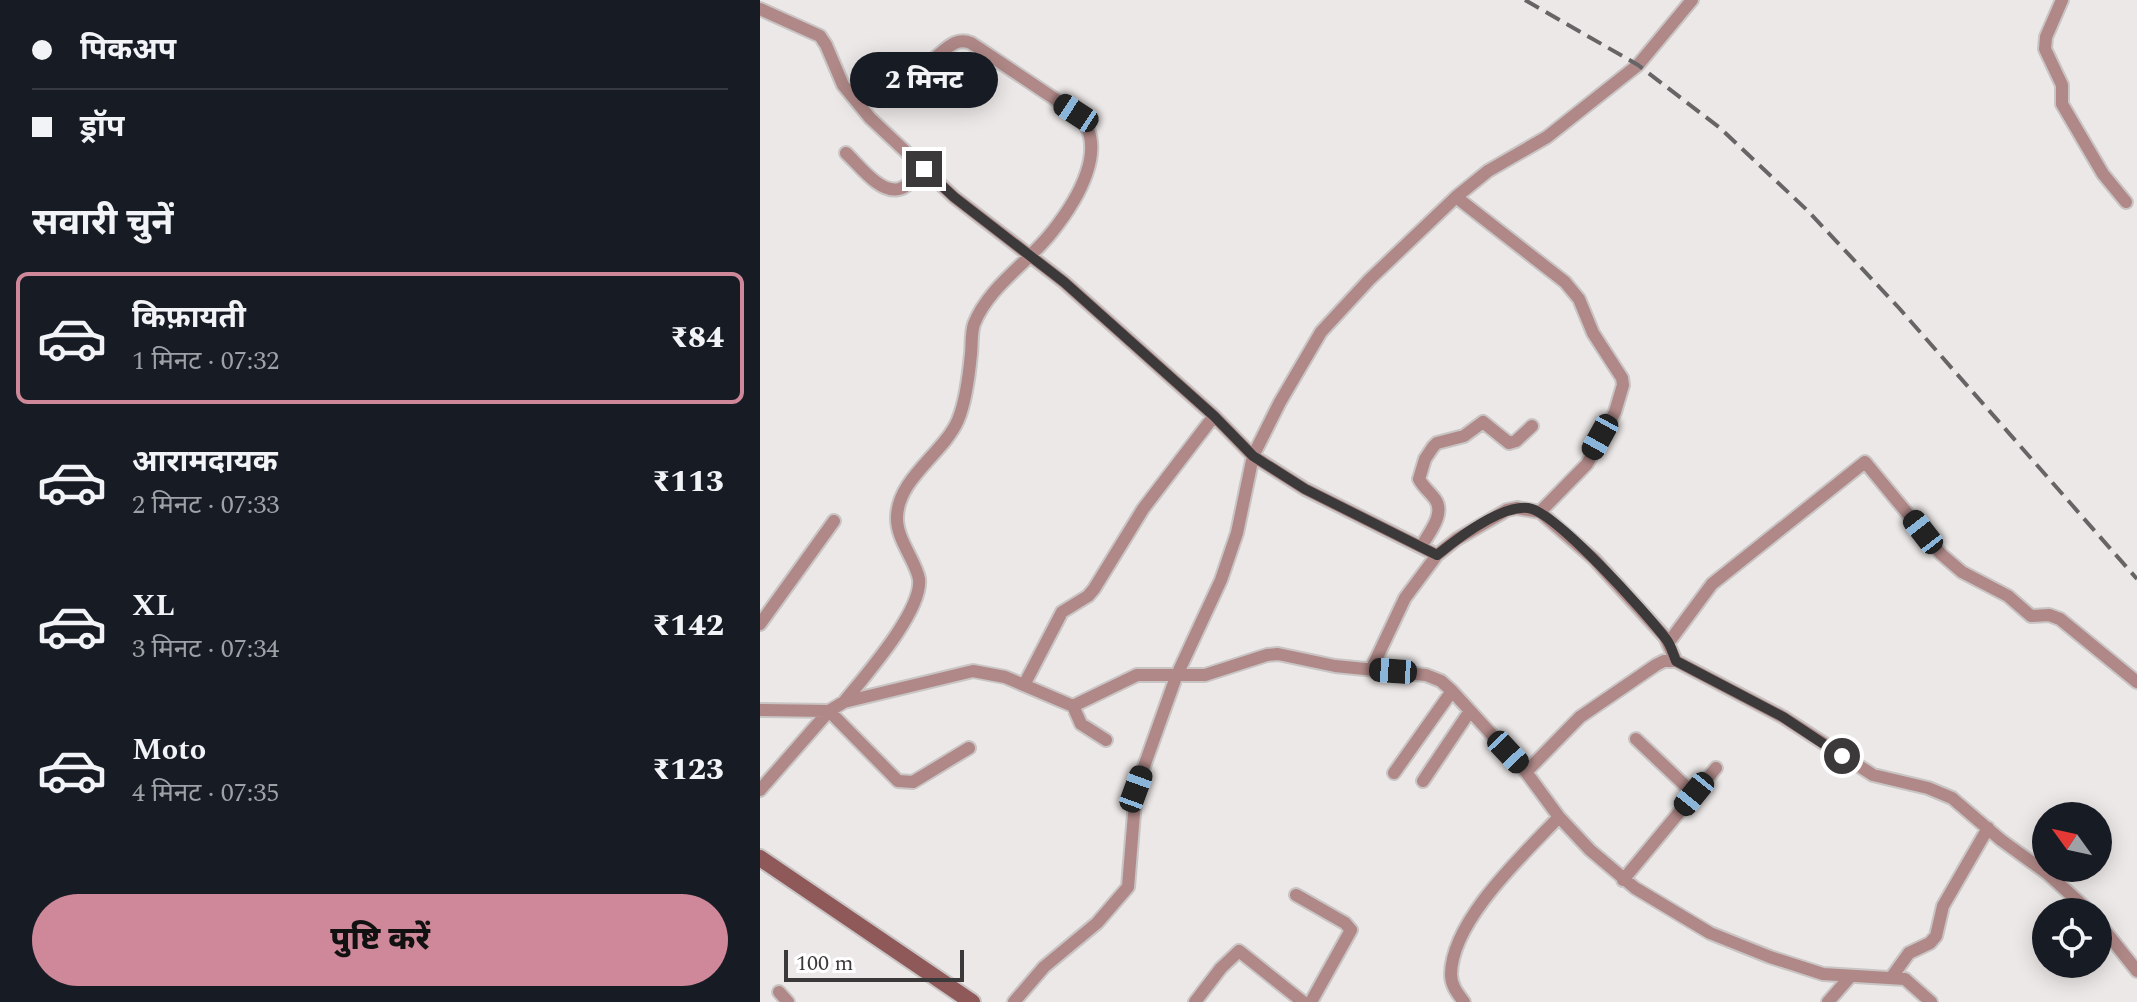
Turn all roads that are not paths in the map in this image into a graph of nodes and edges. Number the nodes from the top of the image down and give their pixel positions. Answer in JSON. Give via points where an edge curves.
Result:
{"nodes":[{"id":1,"x":1692,"y":0,"type":"edge"},
{"id":2,"x":2062,"y":0,"type":"edge"},
{"id":3,"x":760,"y":9,"type":"edge"},
{"id":4,"x":936,"y":57,"type":"dead end"},
{"id":5,"x":846,"y":153,"type":"dead end"},
{"id":6,"x":924,"y":169,"type":"junction"},
{"id":7,"x":1456,"y":197,"type":"junction"},
{"id":8,"x":2126,"y":202,"type":"dead end"},
{"id":9,"x":1032,"y":255,"type":"junction"},
{"id":10,"x":1214,"y":416,"type":"junction"},
{"id":11,"x":1532,"y":426,"type":"dead end"},
{"id":12,"x":1253,"y":456,"type":"junction"},
{"id":13,"x":1540,"y":512,"type":"junction"},
{"id":14,"x":834,"y":521,"type":"dead end"},
{"id":15,"x":1421,"y":547,"type":"junction"},
{"id":16,"x":1437,"y":555,"type":"junction"},
{"id":17,"x":760,"y":624,"type":"edge"},
{"id":18,"x":1669,"y":642,"type":"junction"},
{"id":19,"x":1676,"y":661,"type":"junction"},
{"id":20,"x":1371,"y":670,"type":"junction"},
{"id":21,"x":1176,"y":677,"type":"junction"},
{"id":22,"x":2137,"y":682,"type":"edge"},
{"id":23,"x":1024,"y":685,"type":"junction"},
{"id":24,"x":1452,"y":691,"type":"junction"},
{"id":25,"x":844,"y":702,"type":"junction"},
{"id":26,"x":1073,"y":706,"type":"junction"},
{"id":27,"x":760,"y":710,"type":"edge"},
{"id":28,"x":829,"y":711,"type":"junction"},
{"id":29,"x":1470,"y":711,"type":"junction"},
{"id":30,"x":1636,"y":739,"type":"dead end"},
{"id":31,"x":1106,"y":740,"type":"dead end"},
{"id":32,"x":969,"y":748,"type":"dead end"},
{"id":33,"x":1716,"y":768,"type":"dead end"},
{"id":34,"x":1526,"y":772,"type":"junction"},
{"id":35,"x":1394,"y":773,"type":"dead end"},
{"id":36,"x":1423,"y":781,"type":"dead end"},
{"id":37,"x":760,"y":790,"type":"edge"},
{"id":38,"x":1694,"y":794,"type":"junction"},
{"id":39,"x":1559,"y":817,"type":"junction"},
{"id":40,"x":1988,"y":828,"type":"junction"},
{"id":41,"x":760,"y":858,"type":"edge"},
{"id":42,"x":1623,"y":880,"type":"junction"},
{"id":43,"x":1296,"y":895,"type":"dead end"},
{"id":44,"x":2075,"y":898,"type":"edge"},
{"id":45,"x":2112,"y":940,"type":"edge"},
{"id":46,"x":2137,"y":971,"type":"edge"},
{"id":47,"x":1849,"y":978,"type":"junction"},
{"id":48,"x":1891,"y":978,"type":"junction"},
{"id":49,"x":972,"y":1002,"type":"edge"},
{"id":50,"x":1014,"y":1002,"type":"edge"},
{"id":51,"x":1195,"y":1002,"type":"edge"},
{"id":52,"x":1303,"y":1002,"type":"edge"},
{"id":53,"x":1311,"y":1002,"type":"edge"},
{"id":54,"x":1464,"y":1002,"type":"edge"},
{"id":55,"x":1828,"y":1002,"type":"edge"},
{"id":56,"x":1931,"y":1002,"type":"edge"}],
"edges":[{"from":1,"to":7,"type":"street","via":[[1638,65],[1547,137],[1488,171]]},
{"from":2,"to":8,"type":"street","via":[[2045,49],[2062,85],[2062,104],[2098,167]]},
{"from":3,"to":6,"type":"street","via":[[820,36],[843,85]]},
{"from":4,"to":9,"type":"street","via":[[955,42],[971,43],[1076,113],[1091,131],[1090,165],[1054,230]]},
{"from":5,"to":6,"type":"street","via":[[887,189],[902,189]]},
{"from":6,"to":9,"type":"street"},
{"from":7,"to":12,"type":"street","via":[[1321,332]]},
{"from":7,"to":13,"type":"street","via":[[1565,282],[1622,378],[1615,412],[1587,464]]},
{"from":9,"to":10,"type":"street"},
{"from":9,"to":25,"type":"street","via":[[995,290],[974,325],[958,421],[905,491],[897,516],[919,579],[917,594],[896,636]]},
{"from":10,"to":12,"type":"street"},
{"from":10,"to":23,"type":"street","via":[[1143,509],[1094,589],[1062,612]]},
{"from":11,"to":15,"type":"street","via":[[1509,443],[1483,422],[1464,436],[1433,447],[1419,479],[1439,510]]},
{"from":12,"to":15,"type":"street","via":[[1305,489]]},
{"from":12,"to":21,"type":"street","via":[[1225,569]]},
{"from":13,"to":16,"type":"street","via":[[1507,510]]},
{"from":13,"to":18,"type":"street","via":[[1594,559]]},
{"from":14,"to":17,"type":"street"},
{"from":15,"to":16,"type":"street"},
{"from":16,"to":20,"type":"street","via":[[1405,598]]},
{"from":18,"to":19,"type":"street"},
{"from":18,"to":22,"type":"street","via":[[1712,584],[1865,462],[1962,572],[2040,616],[2060,619]]},
{"from":19,"to":34,"type":"street","via":[[1656,665],[1592,708]]},
{"from":19,"to":40,"type":"street","via":[[1783,717],[1873,775],[1941,792]]},
{"from":20,"to":21,"type":"street","via":[[1278,654],[1223,671]]},
{"from":20,"to":24,"type":"street","via":[[1426,675]]},
{"from":21,"to":26,"type":"street","via":[[1137,675]]},
{"from":21,"to":50,"type":"street","via":[[1136,789],[1128,887]]},
{"from":23,"to":25,"type":"street","via":[[973,671]]},
{"from":23,"to":26,"type":"street"},
{"from":24,"to":29,"type":"street"},
{"from":24,"to":35,"type":"street"},
{"from":25,"to":28,"type":"street"},
{"from":26,"to":31,"type":"street","via":[[1081,724]]},
{"from":27,"to":28,"type":"street"},
{"from":28,"to":32,"type":"street","via":[[898,781],[913,782]]},
{"from":28,"to":37,"type":"street"},
{"from":29,"to":34,"type":"street"},
{"from":29,"to":36,"type":"street"},
{"from":30,"to":38,"type":"street"},
{"from":33,"to":38,"type":"street"},
{"from":34,"to":39,"type":"street"},
{"from":38,"to":42,"type":"street"},
{"from":39,"to":42,"type":"street"},
{"from":39,"to":54,"type":"street","via":[[1500,880],[1466,929],[1451,974]]},
{"from":40,"to":44,"type":"street"},
{"from":40,"to":48,"type":"street","via":[[1943,906],[1936,936],[1909,953]]},
{"from":41,"to":49,"type":"street"},
{"from":42,"to":47,"type":"street","via":[[1710,933],[1810,971]]},
{"from":43,"to":53,"type":"street","via":[[1351,930]]},
{"from":45,"to":46,"type":"street"},
{"from":47,"to":48,"type":"street"},
{"from":47,"to":55,"type":"street"},
{"from":48,"to":56,"type":"street","via":[[1910,982]]},
{"from":51,"to":52,"type":"street","via":[[1239,951]]}]}
